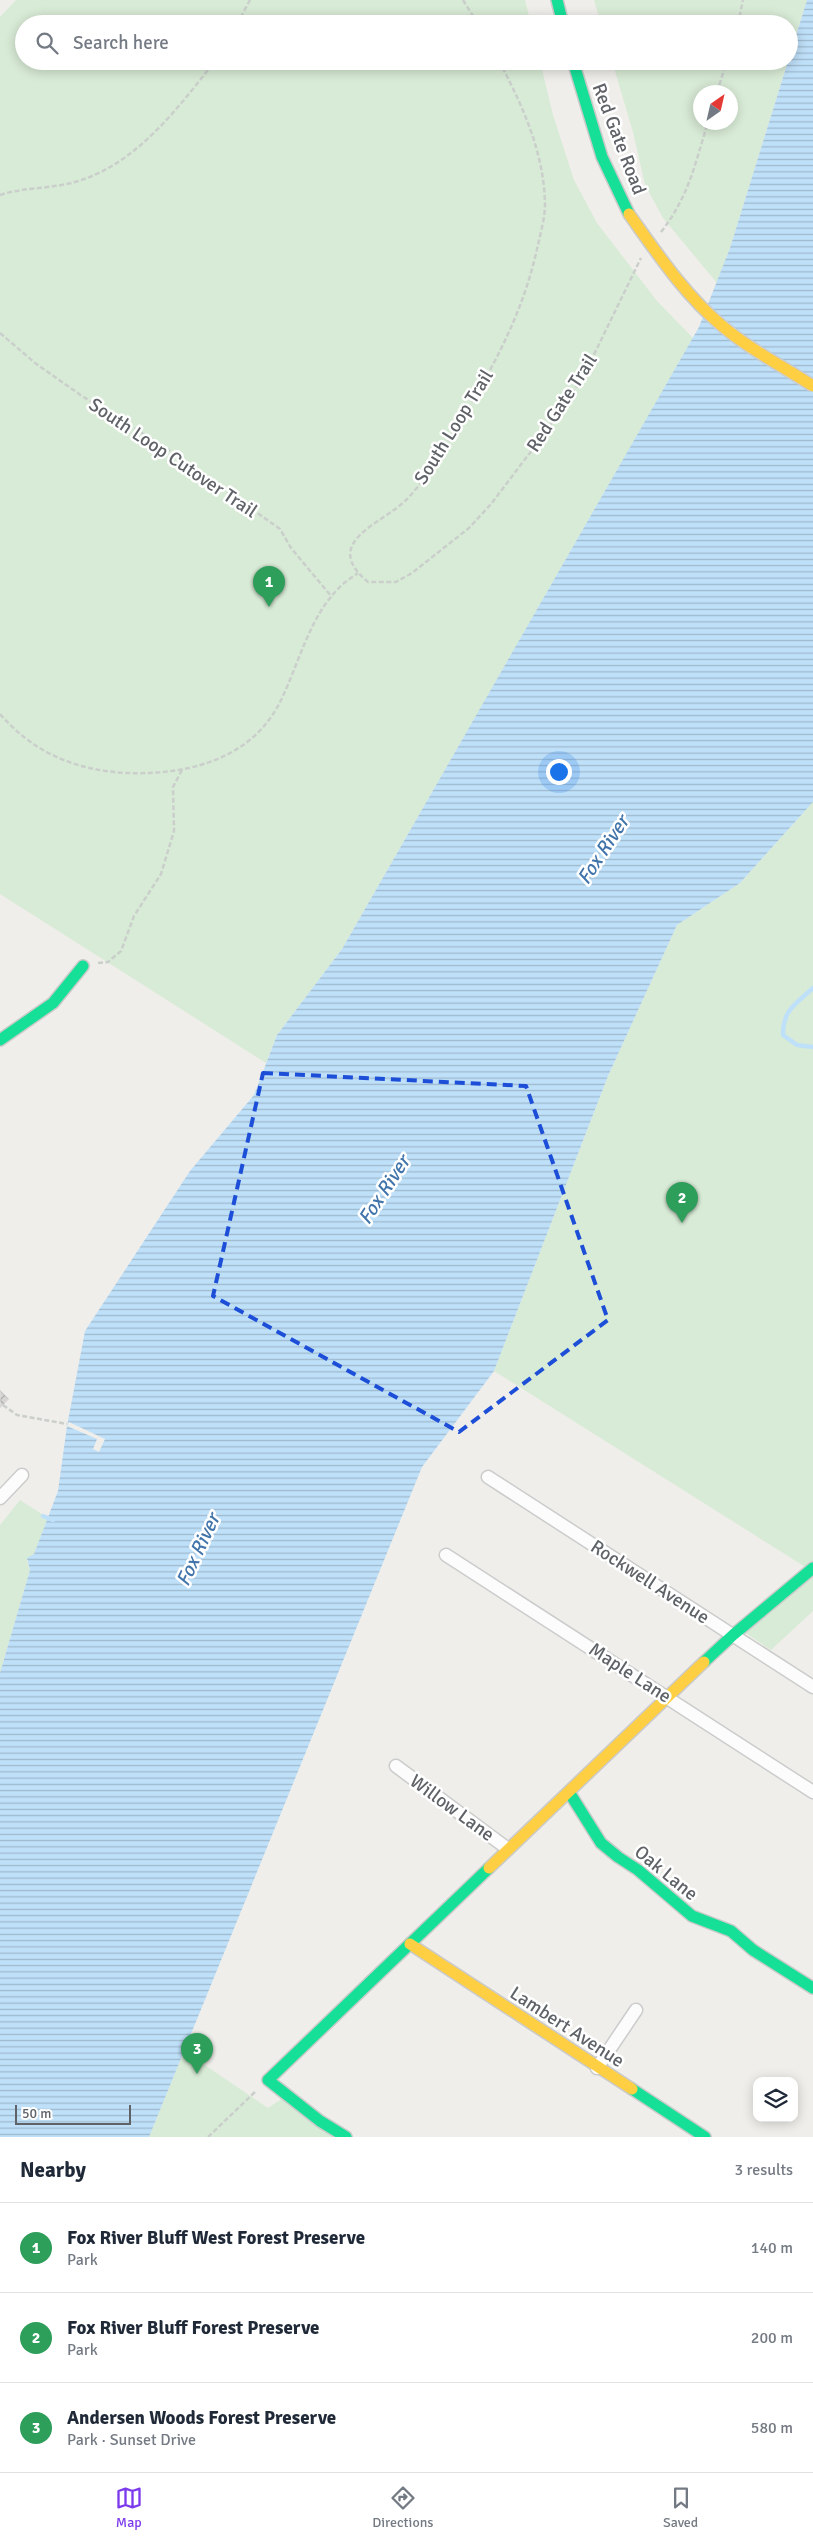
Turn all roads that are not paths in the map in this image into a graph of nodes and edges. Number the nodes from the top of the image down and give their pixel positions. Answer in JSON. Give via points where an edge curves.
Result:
{"nodes":[{"id":1,"x":557,"y":0,"type":"edge"},
{"id":2,"x":561,"y":15,"type":"edge"},
{"id":3,"x":576,"y":70,"type":"edge"},
{"id":4,"x":813,"y":386,"type":"edge"},
{"id":5,"x":83,"y":966,"type":"road end"},
{"id":6,"x":0,"y":1040,"type":"edge"},
{"id":7,"x":22,"y":1475,"type":"dead end"},
{"id":8,"x":488,"y":1477,"type":"dead end"},
{"id":9,"x":0,"y":1498,"type":"edge"},
{"id":10,"x":446,"y":1555,"type":"dead end"},
{"id":11,"x":813,"y":1568,"type":"edge"},
{"id":12,"x":733,"y":1635,"type":"junction"},
{"id":13,"x":813,"y":1687,"type":"edge"},
{"id":14,"x":668,"y":1697,"type":"junction"},
{"id":15,"x":396,"y":1766,"type":"dead end"},
{"id":16,"x":569,"y":1792,"type":"junction"},
{"id":17,"x":813,"y":1792,"type":"edge"},
{"id":18,"x":508,"y":1849,"type":"junction"},
{"id":19,"x":410,"y":1944,"type":"junction"},
{"id":20,"x":813,"y":1988,"type":"edge"},
{"id":21,"x":636,"y":2010,"type":"dead end"},
{"id":22,"x":597,"y":2068,"type":"junction"},
{"id":23,"x":346,"y":2137,"type":"edge"},
{"id":24,"x":705,"y":2137,"type":"edge"}],
"edges":[{"from":1,"to":2,"type":"street"},
{"from":3,"to":4,"type":"street","name":"Red Gate Road","bridge":true,"via":[[602,157],[629,214],[669,271],[737,338]]},
{"from":5,"to":6,"type":"street","via":[[53,1003]]},
{"from":7,"to":9,"type":"street"},
{"from":8,"to":12,"type":"street","name":"Rockwell Avenue"},
{"from":10,"to":14,"type":"street","name":"Maple Lane"},
{"from":11,"to":12,"type":"street"},
{"from":12,"to":13,"type":"street","name":"Rockwell Avenue"},
{"from":12,"to":14,"type":"street"},
{"from":14,"to":16,"type":"street"},
{"from":14,"to":17,"type":"street","name":"Maple Lane"},
{"from":15,"to":18,"type":"street","name":"Willow Lane"},
{"from":16,"to":18,"type":"street"},
{"from":16,"to":20,"type":"street","name":"Oak Lane","via":[[601,1843],[618,1857],[692,1916],[731,1931]]},
{"from":18,"to":19,"type":"street"},
{"from":19,"to":22,"type":"street","name":"Lambert Avenue"},
{"from":19,"to":23,"type":"street","via":[[268,2080]]},
{"from":21,"to":22,"type":"street"},
{"from":22,"to":24,"type":"street","name":"Lambert Avenue"}]}
